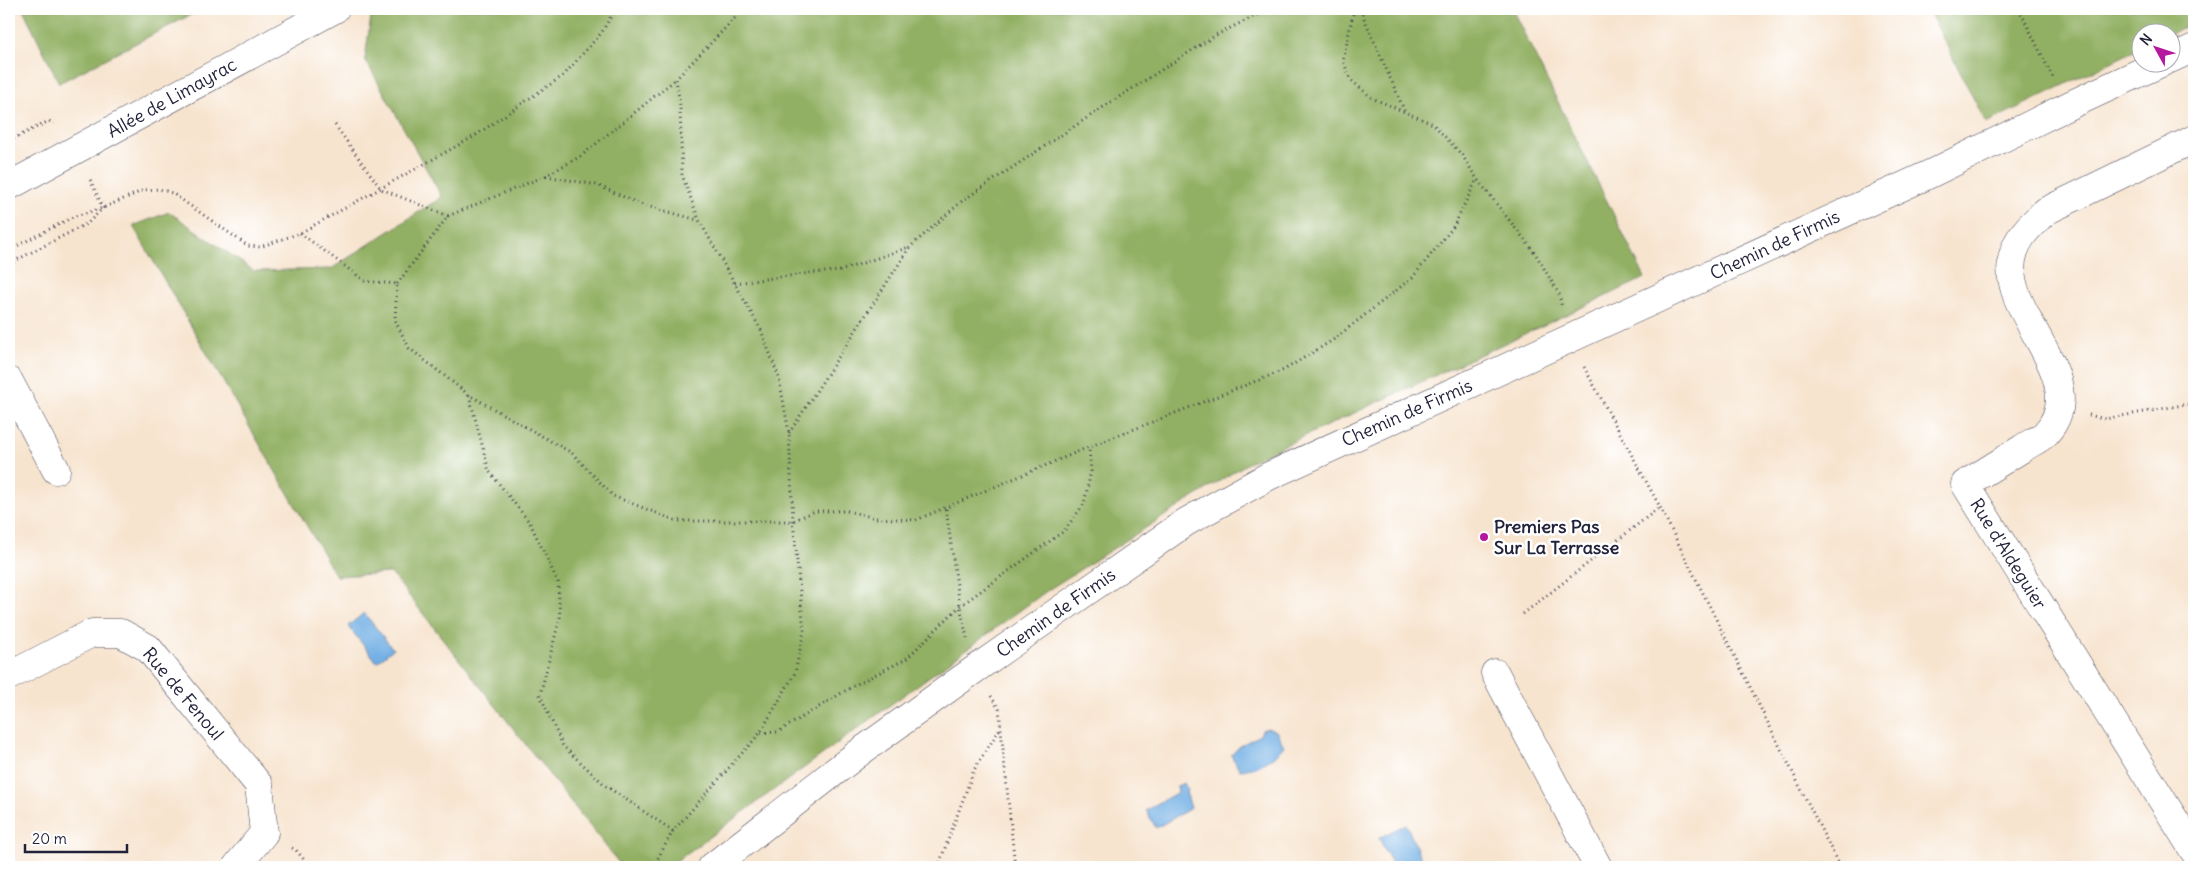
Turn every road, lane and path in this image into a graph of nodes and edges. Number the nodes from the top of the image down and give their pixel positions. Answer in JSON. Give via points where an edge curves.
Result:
{"nodes":[{"id":1,"x":335,"y":9,"type":"edge"},
{"id":2,"x":615,"y":9,"type":"edge"},
{"id":3,"x":739,"y":9,"type":"edge"},
{"id":4,"x":1269,"y":9,"type":"edge"},
{"id":5,"x":1354,"y":9,"type":"edge"},
{"id":6,"x":1360,"y":9,"type":"edge"},
{"id":7,"x":2020,"y":9,"type":"edge"},
{"id":8,"x":2194,"y":48,"type":"edge"},
{"id":9,"x":2180,"y":54,"type":"edge"},
{"id":10,"x":2141,"y":72,"type":"edge"},
{"id":11,"x":676,"y":79,"type":"junction"},
{"id":12,"x":2068,"y":106,"type":"junction"},
{"id":13,"x":1405,"y":113,"type":"junction"},
{"id":14,"x":335,"y":125,"type":"dead end"},
{"id":15,"x":61,"y":129,"type":"dead end"},
{"id":16,"x":2194,"y":139,"type":"edge"},
{"id":17,"x":9,"y":142,"type":"edge"},
{"id":18,"x":85,"y":168,"type":"dead end"},
{"id":19,"x":546,"y":176,"type":"junction"},
{"id":20,"x":1477,"y":179,"type":"junction"},
{"id":21,"x":9,"y":186,"type":"edge"},
{"id":22,"x":382,"y":189,"type":"junction"},
{"id":23,"x":103,"y":208,"type":"junction"},
{"id":24,"x":448,"y":216,"type":"junction"},
{"id":25,"x":699,"y":220,"type":"junction"},
{"id":26,"x":300,"y":234,"type":"junction"},
{"id":27,"x":910,"y":247,"type":"junction"},
{"id":28,"x":9,"y":250,"type":"edge"},
{"id":29,"x":9,"y":264,"type":"edge"},
{"id":30,"x":735,"y":283,"type":"junction"},
{"id":31,"x":397,"y":284,"type":"junction"},
{"id":32,"x":1569,"y":339,"type":"junction"},
{"id":33,"x":9,"y":381,"type":"edge"},
{"id":34,"x":469,"y":395,"type":"junction"},
{"id":35,"x":2194,"y":403,"type":"edge"},
{"id":36,"x":2061,"y":407,"type":"junction"},
{"id":37,"x":789,"y":433,"type":"junction"},
{"id":38,"x":1089,"y":448,"type":"junction"},
{"id":39,"x":56,"y":470,"type":"dead end"},
{"id":40,"x":1660,"y":507,"type":"junction"},
{"id":41,"x":946,"y":509,"type":"junction"},
{"id":42,"x":793,"y":521,"type":"junction"},
{"id":43,"x":960,"y":606,"type":"junction"},
{"id":44,"x":1523,"y":614,"type":"dead end"},
{"id":45,"x":974,"y":670,"type":"junction"},
{"id":46,"x":1495,"y":673,"type":"dead end"},
{"id":47,"x":9,"y":676,"type":"edge"},
{"id":48,"x":999,"y":709,"type":"dead end"},
{"id":49,"x":1001,"y":727,"type":"junction"},
{"id":50,"x":760,"y":733,"type":"junction"},
{"id":51,"x":673,"y":831,"type":"junction"},
{"id":52,"x":2194,"y":851,"type":"edge"},
{"id":53,"x":2194,"y":865,"type":"edge"},
{"id":54,"x":236,"y":867,"type":"edge"},
{"id":55,"x":653,"y":867,"type":"edge"},
{"id":56,"x":712,"y":867,"type":"edge"},
{"id":57,"x":938,"y":867,"type":"edge"},
{"id":58,"x":1015,"y":867,"type":"edge"},
{"id":59,"x":1598,"y":867,"type":"edge"},
{"id":60,"x":1840,"y":867,"type":"edge"},
{"id":61,"x":2189,"y":867,"type":"edge"}],
"edges":[{"from":1,"to":21,"type":"street","name":"Allée de Limayrac"},
{"from":2,"to":22,"type":"path","via":[[602,32],[564,75],[473,137]]},
{"from":3,"to":11,"type":"path","via":[[735,18]]},
{"from":4,"to":27,"type":"path","via":[[1216,35],[1100,109],[962,201]]},
{"from":5,"to":13,"type":"path","via":[[1343,61],[1351,80],[1372,98]]},
{"from":6,"to":13,"type":"path"},
{"from":7,"to":12,"type":"path"},
{"from":8,"to":9,"type":"street"},
{"from":10,"to":12,"type":"street","name":"Chemin de Firmis"},
{"from":11,"to":19,"type":"path","via":[[581,156]]},
{"from":11,"to":25,"type":"path","via":[[682,175]]},
{"from":12,"to":32,"type":"street","name":"Chemin de Firmis","via":[[1930,174]]},
{"from":13,"to":20,"type":"path","via":[[1432,124],[1462,155]]},
{"from":14,"to":22,"type":"path"},
{"from":15,"to":17,"type":"path","via":[[49,121]]},
{"from":16,"to":36,"type":"street","via":[[2046,211],[2032,223],[2014,250],[2013,284],[2054,368]]},
{"from":18,"to":23,"type":"path"},
{"from":19,"to":24,"type":"path"},
{"from":19,"to":25,"type":"path","via":[[597,185],[640,204]]},
{"from":20,"to":32,"type":"path","via":[[1535,253],[1559,294]]},
{"from":20,"to":38,"type":"path","via":[[1454,226],[1412,278],[1333,340],[1284,370]]},
{"from":22,"to":24,"type":"path"},
{"from":22,"to":26,"type":"path"},
{"from":23,"to":26,"type":"path","via":[[144,190],[159,189],[172,193],[248,246],[260,247]]},
{"from":23,"to":28,"type":"path","via":[[75,216]]},
{"from":23,"to":29,"type":"path","via":[[88,223]]},
{"from":24,"to":31,"type":"path"},
{"from":25,"to":30,"type":"path"},
{"from":26,"to":31,"type":"path","via":[[365,281]]},
{"from":27,"to":30,"type":"path","via":[[840,271]]},
{"from":27,"to":37,"type":"path"},
{"from":30,"to":37,"type":"path","via":[[761,330],[778,378]]},
{"from":31,"to":34,"type":"path","via":[[395,320],[409,348]]},
{"from":32,"to":40,"type":"path"},
{"from":32,"to":45,"type":"street","name":"Chemin de Firmis","via":[[1269,476],[1211,508],[1186,522]]},
{"from":33,"to":39,"type":"street"},
{"from":34,"to":42,"type":"path","via":[[572,453],[613,496],[677,521]]},
{"from":34,"to":51,"type":"path","via":[[489,471],[530,523],[558,582],[560,617],[540,695],[547,712],[563,746],[606,786]]},
{"from":35,"to":36,"type":"path","via":[[2105,419]]},
{"from":36,"to":52,"type":"street","name":"Rue d'Aldeguier","via":[[2046,434],[1965,484]]},
{"from":37,"to":42,"type":"path"},
{"from":38,"to":41,"type":"path"},
{"from":38,"to":43,"type":"path","via":[[1091,471],[1084,504],[1064,531]]},
{"from":40,"to":44,"type":"path"},
{"from":40,"to":60,"type":"path"},
{"from":41,"to":42,"type":"path","via":[[916,520],[815,511]]},
{"from":41,"to":43,"type":"path"},
{"from":42,"to":50,"type":"path","via":[[804,631],[795,672]]},
{"from":43,"to":45,"type":"path"},
{"from":43,"to":50,"type":"path","via":[[906,659],[853,686],[778,732]]},
{"from":45,"to":56,"type":"street","name":"Chemin de Firmis","via":[[860,752]]},
{"from":46,"to":59,"type":"street"},
{"from":47,"to":54,"type":"street","name":"Rue de Fenoul","via":[[92,633],[121,633],[148,648],[259,785],[264,833]]},
{"from":48,"to":49,"type":"path"},
{"from":49,"to":57,"type":"path","via":[[974,770]]},
{"from":49,"to":58,"type":"path"},
{"from":50,"to":51,"type":"path"},
{"from":51,"to":55,"type":"path"},
{"from":53,"to":61,"type":"street"}]}
